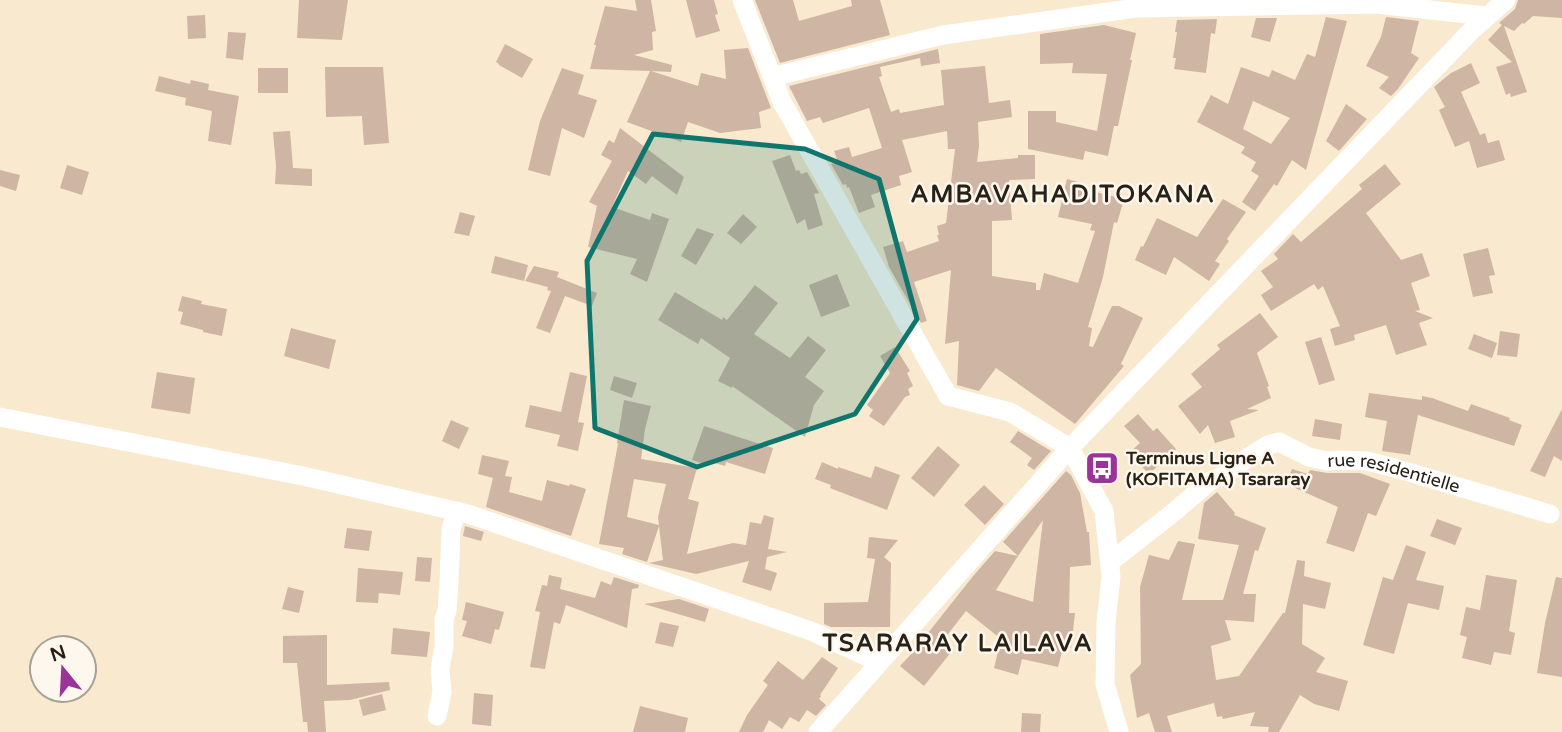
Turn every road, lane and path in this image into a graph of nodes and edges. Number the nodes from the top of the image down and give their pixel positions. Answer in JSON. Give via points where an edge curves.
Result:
{"nodes":[{"id":1,"x":742,"y":0,"type":"edge"},
{"id":2,"x":1506,"y":0,"type":"edge"},
{"id":3,"x":1375,"y":2,"type":"edge"},
{"id":4,"x":1486,"y":16,"type":"junction"},
{"id":5,"x":772,"y":77,"type":"junction"},
{"id":6,"x":0,"y":417,"type":"edge"},
{"id":7,"x":1070,"y":448,"type":"junction"},
{"id":8,"x":457,"y":511,"type":"junction"},
{"id":9,"x":1549,"y":514,"type":"dead end"},
{"id":10,"x":1110,"y":562,"type":"junction"},
{"id":11,"x":879,"y":662,"type":"junction"},
{"id":12,"x":437,"y":716,"type":"dead end"},
{"id":13,"x":818,"y":732,"type":"edge"},
{"id":14,"x":1119,"y":732,"type":"edge"}],
"edges":[{"from":1,"to":5,"type":"street"},
{"from":2,"to":4,"type":"street"},
{"from":3,"to":4,"type":"street"},
{"from":3,"to":5,"type":"street","via":[[1136,8],[943,35]]},
{"from":4,"to":7,"type":"street"},
{"from":5,"to":7,"type":"street","via":[[948,396],[1010,412]]},
{"from":6,"to":8,"type":"street"},
{"from":7,"to":10,"type":"street","via":[[1104,511]]},
{"from":7,"to":11,"type":"street"},
{"from":8,"to":11,"type":"street","via":[[811,631]]},
{"from":8,"to":12,"type":"street","via":[[451,529]]},
{"from":9,"to":10,"type":"street","name":"rue residentielle","via":[[1367,461],[1309,457],[1279,442],[1210,481]]},
{"from":10,"to":14,"type":"street","via":[[1105,684]]},
{"from":11,"to":13,"type":"street"}]}
